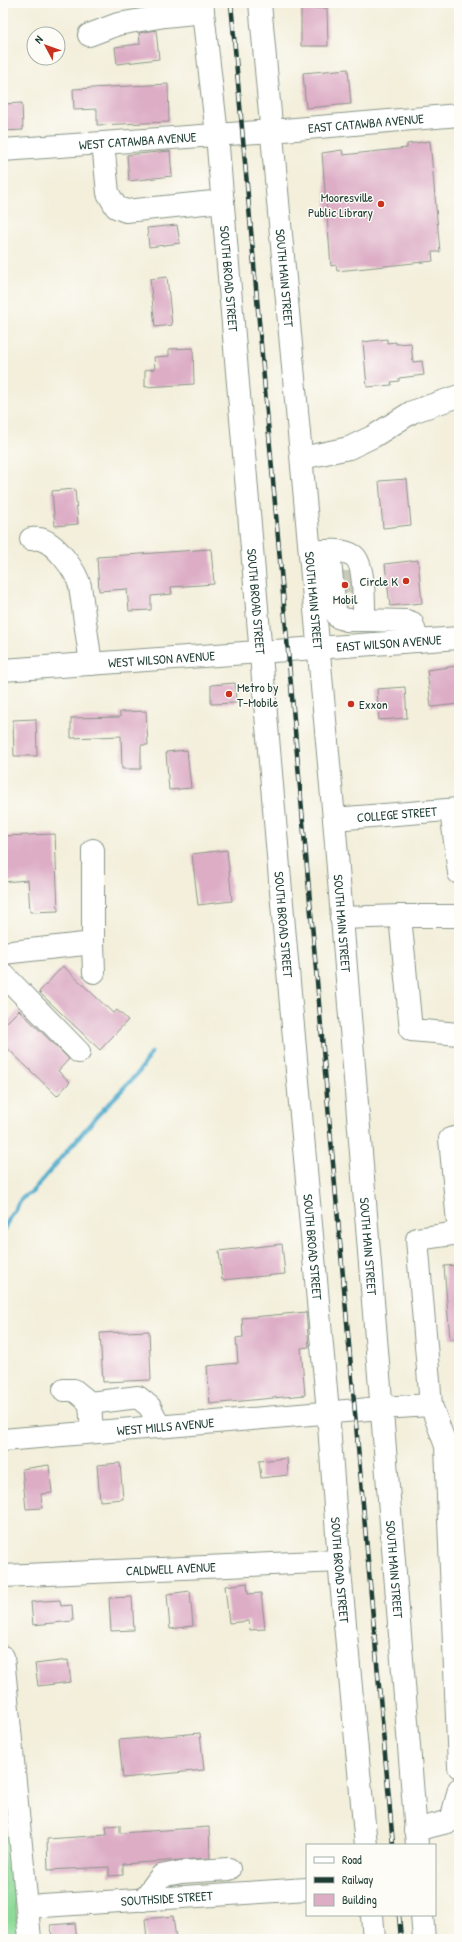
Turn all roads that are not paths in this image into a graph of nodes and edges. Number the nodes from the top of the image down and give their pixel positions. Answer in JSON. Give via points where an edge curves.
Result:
{"nodes":[{"id":1,"x":260,"y":3,"type":"edge"},
{"id":2,"x":203,"y":8,"type":"edge"},
{"id":3,"x":89,"y":35,"type":"dead end"},
{"id":4,"x":459,"y":115,"type":"edge"},
{"id":5,"x":272,"y":131,"type":"junction"},
{"id":6,"x":217,"y":135,"type":"junction"},
{"id":7,"x":103,"y":143,"type":"junction"},
{"id":8,"x":3,"y":150,"type":"edge"},
{"id":9,"x":223,"y":201,"type":"junction"},
{"id":10,"x":459,"y":396,"type":"edge"},
{"id":11,"x":302,"y":458,"type":"junction"},
{"id":12,"x":31,"y":539,"type":"dead end"},
{"id":13,"x":320,"y":551,"type":"junction"},
{"id":14,"x":346,"y":582,"type":"junction"},
{"id":15,"x":364,"y":620,"type":"junction"},
{"id":16,"x":459,"y":638,"type":"edge"},
{"id":17,"x":418,"y":641,"type":"junction"},
{"id":18,"x":319,"y":648,"type":"junction"},
{"id":19,"x":261,"y":652,"type":"junction"},
{"id":20,"x":91,"y":664,"type":"junction"},
{"id":21,"x":3,"y":670,"type":"edge"},
{"id":22,"x":455,"y":809,"type":"edge"},
{"id":23,"x":334,"y":819,"type":"junction"},
{"id":24,"x":457,"y":840,"type":"edge"},
{"id":25,"x":93,"y":850,"type":"dead end"},
{"id":26,"x":459,"y":867,"type":"edge"},
{"id":27,"x":400,"y":916,"type":"junction"},
{"id":28,"x":459,"y":916,"type":"edge"},
{"id":29,"x":341,"y":918,"type":"junction"},
{"id":30,"x":93,"y":943,"type":"junction"},
{"id":31,"x":3,"y":953,"type":"edge"},
{"id":32,"x":94,"y":972,"type":"dead end"},
{"id":33,"x":3,"y":974,"type":"edge"},
{"id":34,"x":459,"y":1034,"type":"edge"},
{"id":35,"x":79,"y":1052,"type":"dead end"},
{"id":36,"x":459,"y":1137,"type":"edge"},
{"id":37,"x":459,"y":1233,"type":"edge"},
{"id":38,"x":64,"y":1390,"type":"dead end"},
{"id":39,"x":90,"y":1403,"type":"junction"},
{"id":40,"x":431,"y":1405,"type":"junction"},
{"id":41,"x":381,"y":1408,"type":"junction"},
{"id":42,"x":328,"y":1412,"type":"junction"},
{"id":43,"x":159,"y":1426,"type":"junction"},
{"id":44,"x":92,"y":1432,"type":"junction"},
{"id":45,"x":3,"y":1440,"type":"edge"},
{"id":46,"x":339,"y":1561,"type":"junction"},
{"id":47,"x":3,"y":1576,"type":"edge"},
{"id":48,"x":3,"y":1657,"type":"edge"},
{"id":49,"x":459,"y":1767,"type":"edge"},
{"id":50,"x":459,"y":1789,"type":"edge"},
{"id":51,"x":11,"y":1823,"type":"edge"},
{"id":52,"x":416,"y":1838,"type":"edge"},
{"id":53,"x":366,"y":1844,"type":"edge"},
{"id":54,"x":229,"y":1869,"type":"dead end"},
{"id":55,"x":306,"y":1889,"type":"edge"},
{"id":56,"x":143,"y":1900,"type":"junction"},
{"id":57,"x":27,"y":1907,"type":"junction"},
{"id":58,"x":372,"y":1916,"type":"edge"},
{"id":59,"x":422,"y":1916,"type":"edge"},
{"id":60,"x":30,"y":1939,"type":"edge"},
{"id":61,"x":374,"y":1939,"type":"edge"},
{"id":62,"x":424,"y":1939,"type":"edge"}],
"edges":[{"from":1,"to":5,"type":"street","name":"SOUTH MAIN STREET"},
{"from":2,"to":3,"type":"street","via":[[118,24]]},
{"from":2,"to":6,"type":"street","name":"SOUTH BROAD STREET"},
{"from":4,"to":5,"type":"street","name":"EAST CATAWBA AVENUE"},
{"from":5,"to":6,"type":"street","name":"WEST CATAWBA AVENUE"},
{"from":5,"to":11,"type":"street","name":"SOUTH MAIN STREET"},
{"from":6,"to":7,"type":"street","name":"WEST CATAWBA AVENUE"},
{"from":6,"to":9,"type":"street","name":"SOUTH BROAD STREET"},
{"from":7,"to":8,"type":"street","name":"WEST CATAWBA AVENUE"},
{"from":7,"to":9,"type":"street","via":[[108,193],[116,207],[126,211]]},
{"from":9,"to":19,"type":"street","name":"SOUTH BROAD STREET"},
{"from":10,"to":11,"type":"street","via":[[412,412],[349,448]]},
{"from":11,"to":13,"type":"street","name":"SOUTH MAIN STREET"},
{"from":12,"to":20,"type":"street","via":[[40,539],[51,545],[76,575]]},
{"from":13,"to":14,"type":"street"},
{"from":13,"to":14,"type":"street","via":[[344,552],[354,556],[358,561]]},
{"from":13,"to":18,"type":"street","name":"SOUTH MAIN STREET"},
{"from":14,"to":15,"type":"street","via":[[364,596]]},
{"from":14,"to":15,"type":"street","via":[[335,610],[338,617]]},
{"from":15,"to":17,"type":"street","via":[[412,623]]},
{"from":16,"to":17,"type":"street","name":"EAST WILSON AVENUE"},
{"from":17,"to":18,"type":"street","name":"EAST WILSON AVENUE"},
{"from":18,"to":19,"type":"street","name":"WEST WILSON AVENUE"},
{"from":18,"to":23,"type":"street","name":"SOUTH MAIN STREET"},
{"from":19,"to":20,"type":"street","name":"WEST WILSON AVENUE"},
{"from":19,"to":42,"type":"street","name":"SOUTH BROAD STREET"},
{"from":20,"to":21,"type":"street","name":"WEST WILSON AVENUE"},
{"from":22,"to":23,"type":"street","name":"COLLEGE STREET"},
{"from":22,"to":24,"type":"street"},
{"from":23,"to":29,"type":"street","name":"SOUTH MAIN STREET"},
{"from":24,"to":26,"type":"street"},
{"from":25,"to":30,"type":"street"},
{"from":27,"to":28,"type":"street"},
{"from":27,"to":29,"type":"street"},
{"from":27,"to":34,"type":"street","via":[[412,1030]]},
{"from":29,"to":41,"type":"street","name":"SOUTH MAIN STREET"},
{"from":30,"to":31,"type":"street"},
{"from":30,"to":32,"type":"street"},
{"from":33,"to":35,"type":"street"},
{"from":36,"to":37,"type":"street","via":[[450,1139]]},
{"from":37,"to":40,"type":"street","via":[[417,1239]]},
{"from":38,"to":39,"type":"street","via":[[74,1390]]},
{"from":39,"to":43,"type":"street","via":[[138,1397],[150,1407]]},
{"from":39,"to":44,"type":"street"},
{"from":40,"to":41,"type":"street","name":"WEST MILLS AVENUE"},
{"from":40,"to":49,"type":"street","via":[[446,1446]]},
{"from":41,"to":42,"type":"street","name":"WEST MILLS AVENUE"},
{"from":41,"to":52,"type":"street","name":"SOUTH MAIN STREET"},
{"from":42,"to":43,"type":"street","name":"WEST MILLS AVENUE"},
{"from":42,"to":46,"type":"street","name":"SOUTH BROAD STREET"},
{"from":43,"to":44,"type":"street","name":"WEST MILLS AVENUE"},
{"from":44,"to":45,"type":"street","name":"WEST MILLS AVENUE"},
{"from":46,"to":47,"type":"street","name":"CALDWELL AVENUE"},
{"from":46,"to":53,"type":"street","name":"SOUTH BROAD STREET"},
{"from":48,"to":51,"type":"street"},
{"from":50,"to":52,"type":"street","via":[[451,1821]]},
{"from":51,"to":57,"type":"street"},
{"from":54,"to":56,"type":"street","via":[[161,1876]]},
{"from":55,"to":56,"type":"street","name":"SOUTHSIDE STREET"},
{"from":56,"to":57,"type":"street","name":"SOUTHSIDE STREET"},
{"from":57,"to":60,"type":"street"},
{"from":58,"to":61,"type":"street"},
{"from":59,"to":62,"type":"street"}]}
